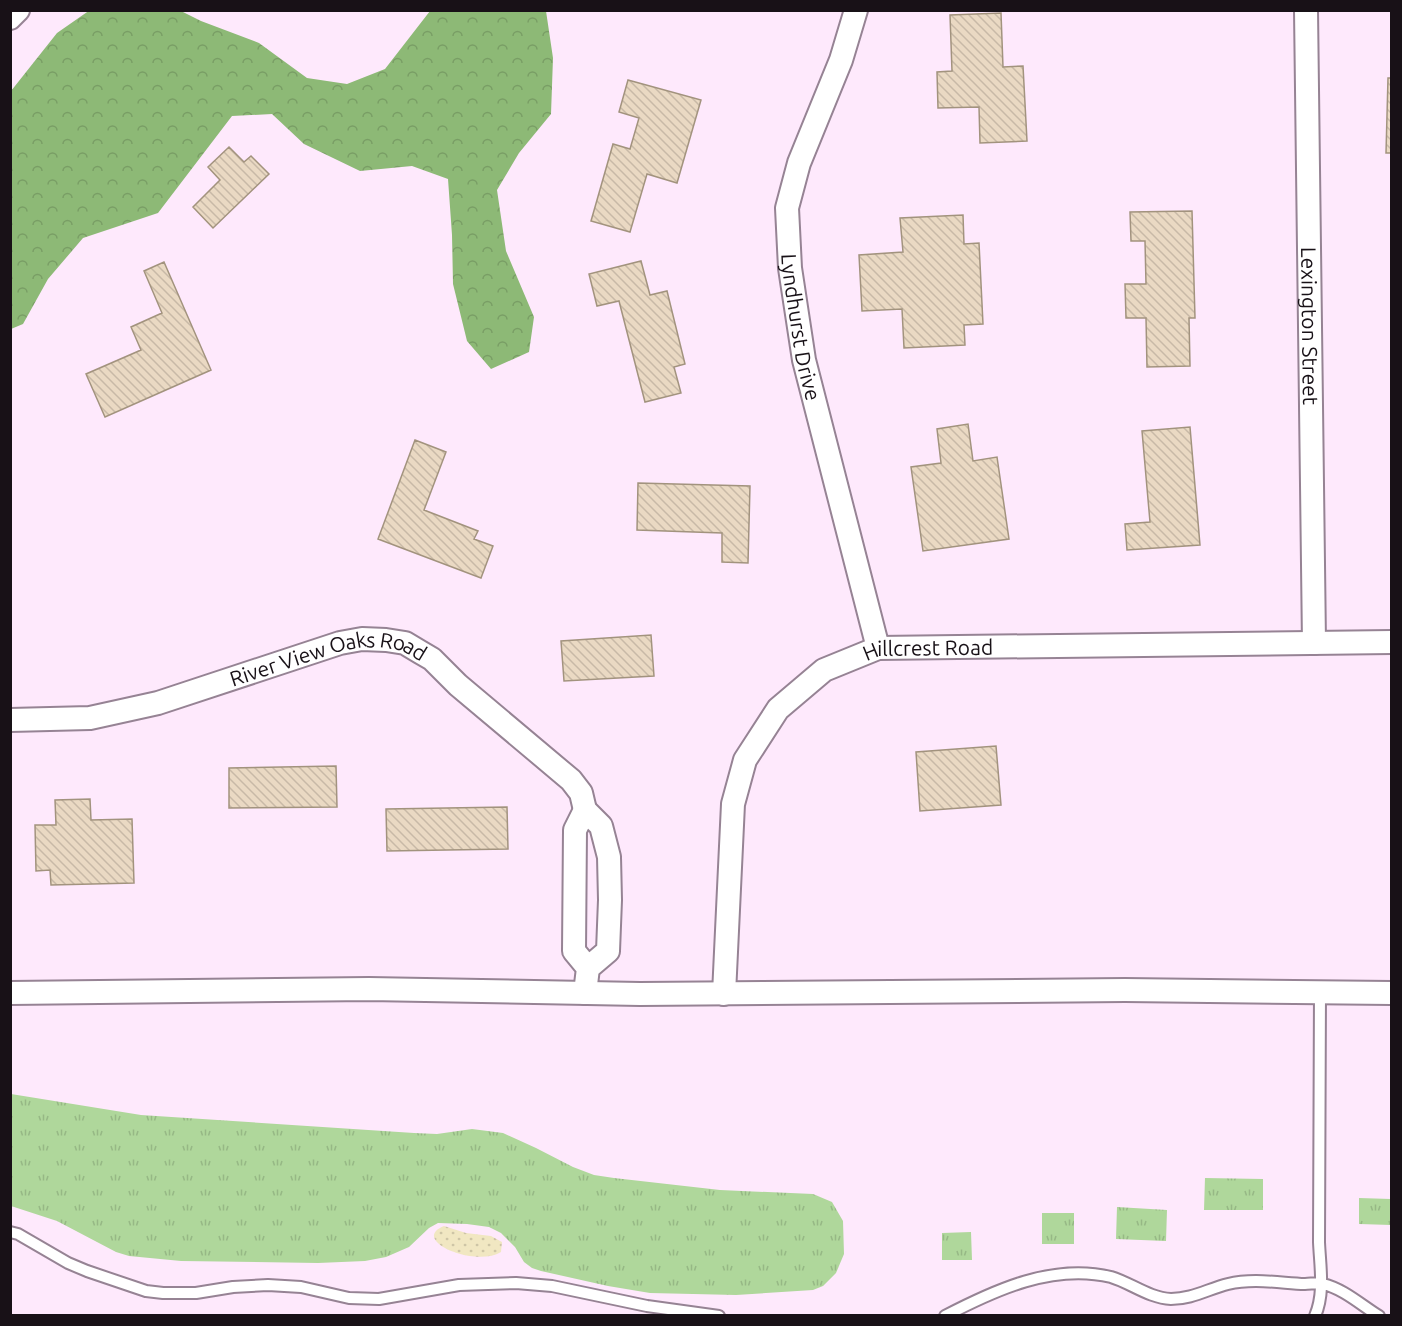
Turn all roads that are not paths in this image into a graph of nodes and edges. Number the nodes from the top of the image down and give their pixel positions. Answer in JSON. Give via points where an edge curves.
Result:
{"nodes":[{"id":1,"x":18,"y":10,"type":"edge"},
{"id":2,"x":856,"y":10,"type":"edge"},
{"id":3,"x":1306,"y":10,"type":"edge"},
{"id":4,"x":10,"y":18,"type":"edge"},
{"id":5,"x":1392,"y":642,"type":"edge"},
{"id":6,"x":1314,"y":643,"type":"junction"},
{"id":7,"x":878,"y":648,"type":"junction"},
{"id":8,"x":10,"y":720,"type":"edge"},
{"id":9,"x":585,"y":810,"type":"junction"},
{"id":10,"x":588,"y":968,"type":"junction"},
{"id":11,"x":1320,"y":991,"type":"junction"},
{"id":12,"x":10,"y":993,"type":"edge"},
{"id":13,"x":585,"y":993,"type":"junction"},
{"id":14,"x":1392,"y":993,"type":"edge"},
{"id":15,"x":724,"y":994,"type":"junction"},
{"id":16,"x":10,"y":1232,"type":"edge"},
{"id":17,"x":1321,"y":1283,"type":"junction"},
{"id":18,"x":719,"y":1316,"type":"edge"},
{"id":19,"x":945,"y":1316,"type":"edge"},
{"id":20,"x":1315,"y":1316,"type":"edge"},
{"id":21,"x":1378,"y":1316,"type":"edge"}],
"edges":[{"from":1,"to":4,"type":"street"},
{"from":2,"to":7,"type":"street","name":"Lyndhurst Drive","via":[[841,60],[799,163],[787,208],[790,268],[804,360]]},
{"from":3,"to":6,"type":"street","name":"Lexington Street"},
{"from":5,"to":6,"type":"street","name":"Hillcrest Road"},
{"from":6,"to":7,"type":"street","name":"Hillcrest Road"},
{"from":7,"to":15,"type":"street","name":"Hillcrest Road","via":[[824,670],[778,709],[745,760],[733,804]]},
{"from":8,"to":9,"type":"street","name":"River View Oaks Road","via":[[90,718],[158,703],[340,643],[362,639],[405,643],[432,659],[572,780],[581,793]]},
{"from":9,"to":10,"type":"street","via":[[575,830],[574,951]]},
{"from":9,"to":10,"type":"street","name":"River View Oaks Road","via":[[602,826],[609,857],[610,900],[608,951]]},
{"from":10,"to":13,"type":"street"},
{"from":11,"to":14,"type":"street"},
{"from":11,"to":15,"type":"street"},
{"from":11,"to":17,"type":"lane"},
{"from":12,"to":13,"type":"street","via":[[369,989]]},
{"from":13,"to":15,"type":"street"},
{"from":16,"to":18,"type":"lane","via":[[87,1271],[162,1293],[268,1285],[379,1299],[459,1286],[516,1282]]},
{"from":17,"to":19,"type":"lane","via":[[1239,1282],[1170,1299],[1108,1277],[1055,1275],[1002,1289]]},
{"from":17,"to":20,"type":"lane"},
{"from":17,"to":21,"type":"lane"}]}
